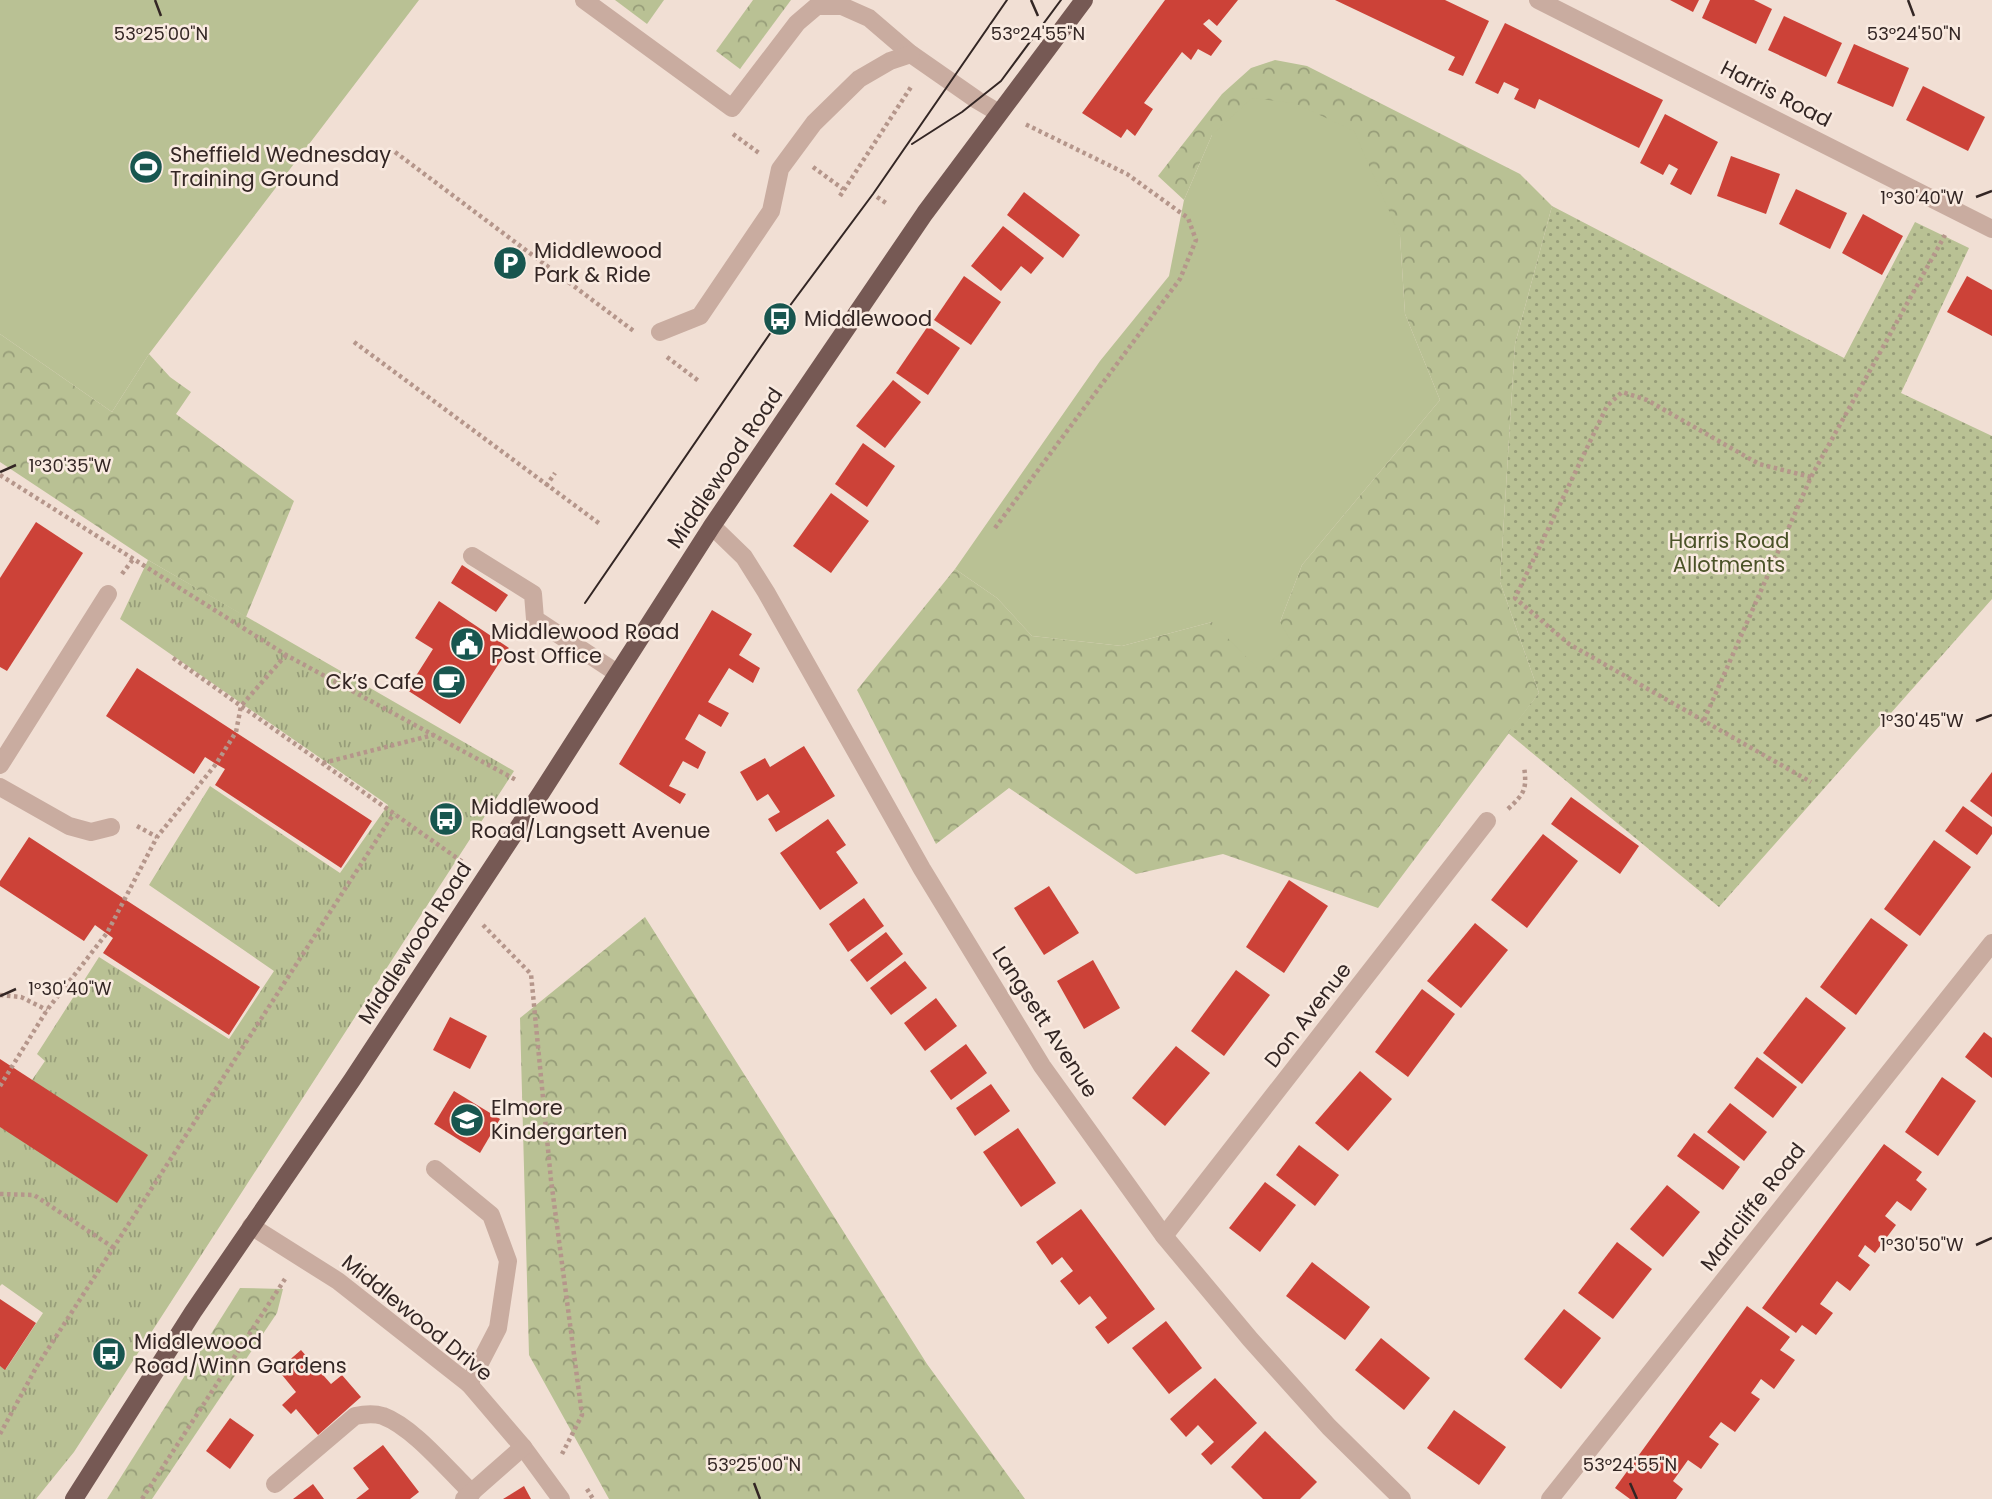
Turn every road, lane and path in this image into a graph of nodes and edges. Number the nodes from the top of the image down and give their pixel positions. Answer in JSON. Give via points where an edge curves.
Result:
{"nodes":[{"id":1,"x":584,"y":0,"type":"edge"},
{"id":2,"x":1084,"y":0,"type":"edge"},
{"id":3,"x":1538,"y":0,"type":"edge"},
{"id":4,"x":911,"y":54,"type":"junction"},
{"id":5,"x":914,"y":83,"type":"dead end"},
{"id":6,"x":999,"y":113,"type":"junction"},
{"id":7,"x":731,"y":133,"type":"dead end"},
{"id":8,"x":395,"y":152,"type":"dead end"},
{"id":9,"x":792,"y":152,"type":"junction"},
{"id":10,"x":780,"y":169,"type":"junction"},
{"id":11,"x":844,"y":189,"type":"junction"},
{"id":12,"x":840,"y":196,"type":"dead end"},
{"id":13,"x":877,"y":197,"type":"dead end"},
{"id":14,"x":886,"y":203,"type":"dead end"},
{"id":15,"x":1958,"y":213,"type":"junction"},
{"id":16,"x":1992,"y":229,"type":"edge"},
{"id":17,"x":660,"y":332,"type":"dead end"},
{"id":18,"x":641,"y":337,"type":"dead end"},
{"id":19,"x":354,"y":342,"type":"dead end"},
{"id":20,"x":660,"y":352,"type":"dead end"},
{"id":21,"x":700,"y":382,"type":"dead end"},
{"id":22,"x":555,"y":474,"type":"dead end"},
{"id":23,"x":0,"y":475,"type":"edge"},
{"id":24,"x":1811,"y":477,"type":"junction"},
{"id":25,"x":545,"y":486,"type":"junction"},
{"id":26,"x":600,"y":524,"type":"dead end"},
{"id":27,"x":712,"y":526,"type":"junction"},
{"id":28,"x":995,"y":528,"type":"dead end"},
{"id":29,"x":472,"y":556,"type":"dead end"},
{"id":30,"x":108,"y":594,"type":"dead end"},
{"id":31,"x":286,"y":655,"type":"junction"},
{"id":32,"x":173,"y":658,"type":"dead end"},
{"id":33,"x":617,"y":673,"type":"junction"},
{"id":34,"x":241,"y":706,"type":"junction"},
{"id":35,"x":1704,"y":720,"type":"junction"},
{"id":36,"x":434,"y":735,"type":"junction"},
{"id":37,"x":323,"y":763,"type":"junction"},
{"id":38,"x":0,"y":765,"type":"edge"},
{"id":39,"x":1524,"y":766,"type":"dead end"},
{"id":40,"x":1811,"y":782,"type":"dead end"},
{"id":41,"x":0,"y":787,"type":"edge"},
{"id":42,"x":541,"y":793,"type":"junction"},
{"id":43,"x":394,"y":813,"type":"junction"},
{"id":44,"x":1487,"y":821,"type":"joint"},
{"id":45,"x":111,"y":827,"type":"dead end"},
{"id":46,"x":485,"y":877,"type":"junction"},
{"id":47,"x":466,"y":907,"type":"junction"},
{"id":48,"x":1992,"y":943,"type":"edge"},
{"id":49,"x":0,"y":995,"type":"edge"},
{"id":50,"x":47,"y":1010,"type":"junction"},
{"id":51,"x":0,"y":1086,"type":"edge"},
{"id":52,"x":435,"y":1169,"type":"dead end"},
{"id":53,"x":0,"y":1194,"type":"edge"},
{"id":54,"x":251,"y":1226,"type":"junction"},
{"id":55,"x":1164,"y":1236,"type":"junction"},
{"id":56,"x":114,"y":1248,"type":"junction"},
{"id":57,"x":300,"y":1256,"type":"junction"},
{"id":58,"x":469,"y":1384,"type":"junction"},
{"id":59,"x":0,"y":1417,"type":"edge"},
{"id":60,"x":7,"y":1422,"type":"junction"},
{"id":61,"x":0,"y":1434,"type":"edge"},
{"id":62,"x":523,"y":1447,"type":"junction"},
{"id":63,"x":545,"y":1474,"type":"junction"},
{"id":64,"x":275,"y":1484,"type":"dead end"},
{"id":65,"x":468,"y":1496,"type":"edge"},
{"id":66,"x":74,"y":1499,"type":"edge"},
{"id":67,"x":142,"y":1499,"type":"edge"},
{"id":68,"x":561,"y":1499,"type":"edge"},
{"id":69,"x":1402,"y":1499,"type":"edge"},
{"id":70,"x":1550,"y":1499,"type":"edge"}],
"edges":[{"from":1,"to":4,"type":"street","via":[[732,108],[797,23],[817,6],[842,6],[869,18]]},
{"from":2,"to":6,"type":"main road","name":"Middlewood Road"},
{"from":3,"to":15,"type":"street","name":"Harris Road"},
{"from":4,"to":6,"type":"street"},
{"from":4,"to":9,"type":"street","via":[[859,79]]},
{"from":5,"to":11,"type":"path"},
{"from":6,"to":27,"type":"main road","name":"Middlewood Road","via":[[925,213]]},
{"from":6,"to":28,"type":"path","via":[[1127,174],[1188,218],[1196,240],[1180,279]]},
{"from":7,"to":10,"type":"path"},
{"from":8,"to":18,"type":"path"},
{"from":9,"to":10,"type":"street"},
{"from":9,"to":11,"type":"path"},
{"from":10,"to":17,"type":"street","via":[[771,211],[700,316]]},
{"from":11,"to":12,"type":"path"},
{"from":13,"to":14,"type":"path"},
{"from":15,"to":16,"type":"street","name":"Harris Road"},
{"from":15,"to":24,"type":"path"},
{"from":19,"to":25,"type":"path"},
{"from":20,"to":21,"type":"path"},
{"from":22,"to":25,"type":"path"},
{"from":23,"to":31,"type":"path"},
{"from":24,"to":35,"type":"path"},
{"from":24,"to":35,"type":"path","via":[[1759,464],[1647,400],[1622,392],[1607,407],[1515,598],[1569,644]]},
{"from":25,"to":26,"type":"path"},
{"from":27,"to":33,"type":"main road","name":"Middlewood Road"},
{"from":27,"to":55,"type":"street","name":"Langsett Avenue","via":[[744,557],[766,592],[922,869],[1042,1066]]},
{"from":29,"to":33,"type":"street","via":[[533,594],[535,619]]},
{"from":30,"to":38,"type":"street"},
{"from":31,"to":34,"type":"path"},
{"from":31,"to":36,"type":"path"},
{"from":32,"to":34,"type":"path"},
{"from":33,"to":42,"type":"main road","name":"Middlewood Road"},
{"from":34,"to":37,"type":"path"},
{"from":34,"to":50,"type":"path","via":[[236,732],[216,764],[157,837],[107,933]]},
{"from":35,"to":40,"type":"path"},
{"from":36,"to":37,"type":"path"},
{"from":36,"to":42,"type":"path"},
{"from":37,"to":43,"type":"path"},
{"from":39,"to":44,"type":"path","via":[[1523,795]]},
{"from":41,"to":45,"type":"street","via":[[69,826],[91,832]]},
{"from":42,"to":46,"type":"main road","name":"Middlewood Road"},
{"from":43,"to":46,"type":"path"},
{"from":43,"to":56,"type":"path"},
{"from":44,"to":55,"type":"street","name":"Don Avenue"},
{"from":46,"to":47,"type":"main road","name":"Middlewood Road"},
{"from":47,"to":54,"type":"main road","name":"Middlewood Road"},
{"from":47,"to":63,"type":"path","via":[[531,974],[551,1180],[582,1415],[563,1453]]},
{"from":48,"to":70,"type":"street","name":"Marlcliffe Road"},
{"from":49,"to":50,"type":"path","via":[[21,997]]},
{"from":50,"to":51,"type":"path"},
{"from":52,"to":58,"type":"street","via":[[491,1215],[508,1261],[498,1328]]},
{"from":53,"to":56,"type":"path","via":[[34,1195]]},
{"from":54,"to":57,"type":"street","name":"Middlewood Drive"},
{"from":54,"to":66,"type":"main road","name":"Middlewood Road"},
{"from":55,"to":69,"type":"street","name":"Langsett Avenue","via":[[1329,1427]]},
{"from":56,"to":60,"type":"path","via":[[37,1366]]},
{"from":57,"to":58,"type":"street","name":"Middlewood Drive"},
{"from":57,"to":67,"type":"path"},
{"from":58,"to":62,"type":"street","name":"Middlewood Drive"},
{"from":59,"to":60,"type":"path"},
{"from":60,"to":61,"type":"path"},
{"from":62,"to":63,"type":"street","name":"Middlewood Drive"},
{"from":62,"to":65,"type":"street"},
{"from":63,"to":68,"type":"street","name":"Middlewood Drive"},
{"from":64,"to":65,"type":"street","via":[[355,1416],[369,1413],[403,1426]]}]}
